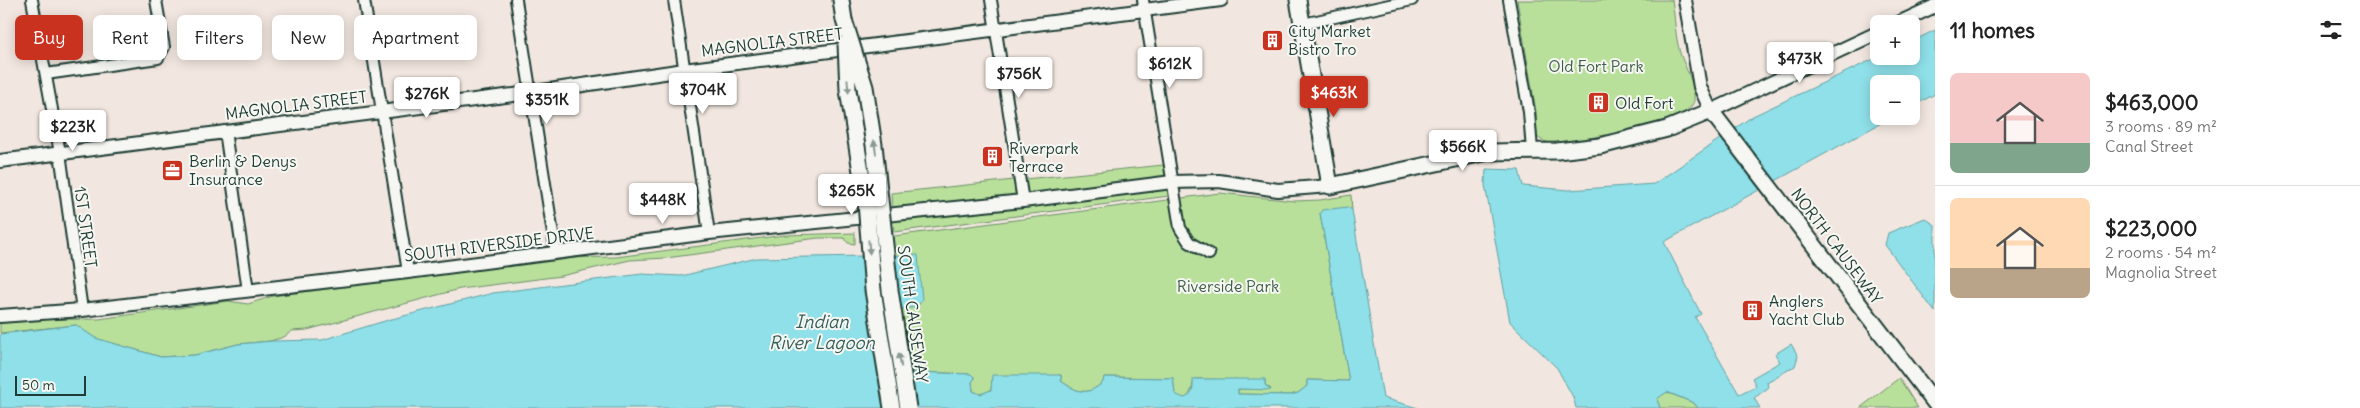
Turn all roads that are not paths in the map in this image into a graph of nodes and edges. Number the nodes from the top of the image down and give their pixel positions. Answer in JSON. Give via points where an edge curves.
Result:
{"nodes":[{"id":1,"x":32,"y":0,"type":"edge"},
{"id":2,"x":156,"y":0,"type":"edge"},
{"id":3,"x":364,"y":0,"type":"edge"},
{"id":4,"x":516,"y":0,"type":"edge"},
{"id":5,"x":674,"y":0,"type":"edge"},
{"id":6,"x":841,"y":0,"type":"edge"},
{"id":7,"x":991,"y":0,"type":"edge"},
{"id":8,"x":1221,"y":0,"type":"edge"},
{"id":9,"x":1298,"y":0,"type":"edge"},
{"id":10,"x":1412,"y":0,"type":"edge"},
{"id":11,"x":1509,"y":0,"type":"edge"},
{"id":12,"x":1685,"y":0,"type":"edge"},
{"id":13,"x":1144,"y":5,"type":"edge"},
{"id":14,"x":1935,"y":6,"type":"edge"},
{"id":15,"x":1916,"y":15,"type":"edge"},
{"id":16,"x":844,"y":20,"type":"junction"},
{"id":17,"x":1303,"y":24,"type":"junction"},
{"id":18,"x":996,"y":29,"type":"junction"},
{"id":19,"x":1870,"y":36,"type":"edge"},
{"id":20,"x":684,"y":70,"type":"junction"},
{"id":21,"x":46,"y":74,"type":"junction"},
{"id":22,"x":530,"y":93,"type":"junction"},
{"id":23,"x":1711,"y":110,"type":"junction"},
{"id":24,"x":383,"y":111,"type":"junction"},
{"id":25,"x":225,"y":131,"type":"junction"},
{"id":26,"x":1532,"y":151,"type":"junction"},
{"id":27,"x":60,"y":153,"type":"junction"},
{"id":28,"x":0,"y":161,"type":"edge"},
{"id":29,"x":1172,"y":182,"type":"junction"},
{"id":30,"x":1330,"y":186,"type":"junction"},
{"id":31,"x":1023,"y":201,"type":"junction"},
{"id":32,"x":708,"y":233,"type":"junction"},
{"id":33,"x":556,"y":253,"type":"junction"},
{"id":34,"x":1209,"y":254,"type":"dead end"},
{"id":35,"x":408,"y":272,"type":"junction"},
{"id":36,"x":248,"y":291,"type":"junction"},
{"id":37,"x":82,"y":310,"type":"junction"},
{"id":38,"x":0,"y":316,"type":"edge"},
{"id":39,"x":1935,"y":403,"type":"edge"},
{"id":40,"x":892,"y":408,"type":"edge"},
{"id":41,"x":908,"y":408,"type":"edge"}],
"edges":[{"from":1,"to":21,"type":"street","name":"1ST STREET"},
{"from":2,"to":21,"type":"street","via":[[164,47],[158,58]]},
{"from":3,"to":24,"type":"street"},
{"from":4,"to":22,"type":"street"},
{"from":5,"to":20,"type":"street"},
{"from":6,"to":16,"type":"main road","name":"SOUTH CAUSEWAY"},
{"from":7,"to":18,"type":"street"},
{"from":8,"to":13,"type":"street","name":"MAGNOLIA STREET"},
{"from":9,"to":17,"type":"main road"},
{"from":10,"to":17,"type":"street"},
{"from":11,"to":26,"type":"street","via":[[1529,112]]},
{"from":12,"to":23,"type":"street","via":[[1700,87]]},
{"from":13,"to":18,"type":"street","name":"MAGNOLIA STREET"},
{"from":13,"to":29,"type":"street"},
{"from":14,"to":15,"type":"street"},
{"from":16,"to":40,"type":"main road","name":"SOUTH CAUSEWAY","one_way":true,"bridge":true,"via":[[848,90],[864,194],[874,300]]},
{"from":41,"to":16,"type":"main road","name":"SOUTH CAUSEWAY","one_way":true,"bridge":true,"via":[[896,337],[870,116],[865,87]]},
{"from":17,"to":30,"type":"main road"},
{"from":18,"to":20,"type":"street","name":"MAGNOLIA STREET"},
{"from":18,"to":31,"type":"street"},
{"from":19,"to":23,"type":"street"},
{"from":20,"to":22,"type":"street","name":"MAGNOLIA STREET"},
{"from":20,"to":32,"type":"street"},
{"from":21,"to":27,"type":"street","name":"1ST STREET"},
{"from":22,"to":24,"type":"street","name":"MAGNOLIA STREET"},
{"from":22,"to":33,"type":"street"},
{"from":23,"to":26,"type":"main road","via":[[1667,129],[1600,146]]},
{"from":23,"to":39,"type":"main road","name":"NORTH CAUSEWAY"},
{"from":24,"to":25,"type":"street","name":"MAGNOLIA STREET"},
{"from":24,"to":35,"type":"street"},
{"from":25,"to":27,"type":"street","name":"MAGNOLIA STREET"},
{"from":25,"to":36,"type":"street"},
{"from":26,"to":30,"type":"main road","via":[[1488,152]]},
{"from":27,"to":28,"type":"street","name":"MAGNOLIA STREET"},
{"from":27,"to":37,"type":"street","name":"1ST STREET"},
{"from":29,"to":30,"type":"street","name":"SOUTH RIVERSIDE DRIVE","via":[[1219,181],[1278,190]]},
{"from":29,"to":31,"type":"street","name":"SOUTH RIVERSIDE DRIVE"},
{"from":29,"to":34,"type":"street","via":[[1180,228],[1189,242]]},
{"from":31,"to":32,"type":"street","name":"SOUTH RIVERSIDE DRIVE"},
{"from":32,"to":33,"type":"street","name":"SOUTH RIVERSIDE DRIVE"},
{"from":33,"to":35,"type":"street","name":"SOUTH RIVERSIDE DRIVE"},
{"from":35,"to":36,"type":"street","name":"SOUTH RIVERSIDE DRIVE"},
{"from":36,"to":37,"type":"street","name":"SOUTH RIVERSIDE DRIVE"},
{"from":37,"to":38,"type":"street","name":"SOUTH RIVERSIDE DRIVE"}]}
